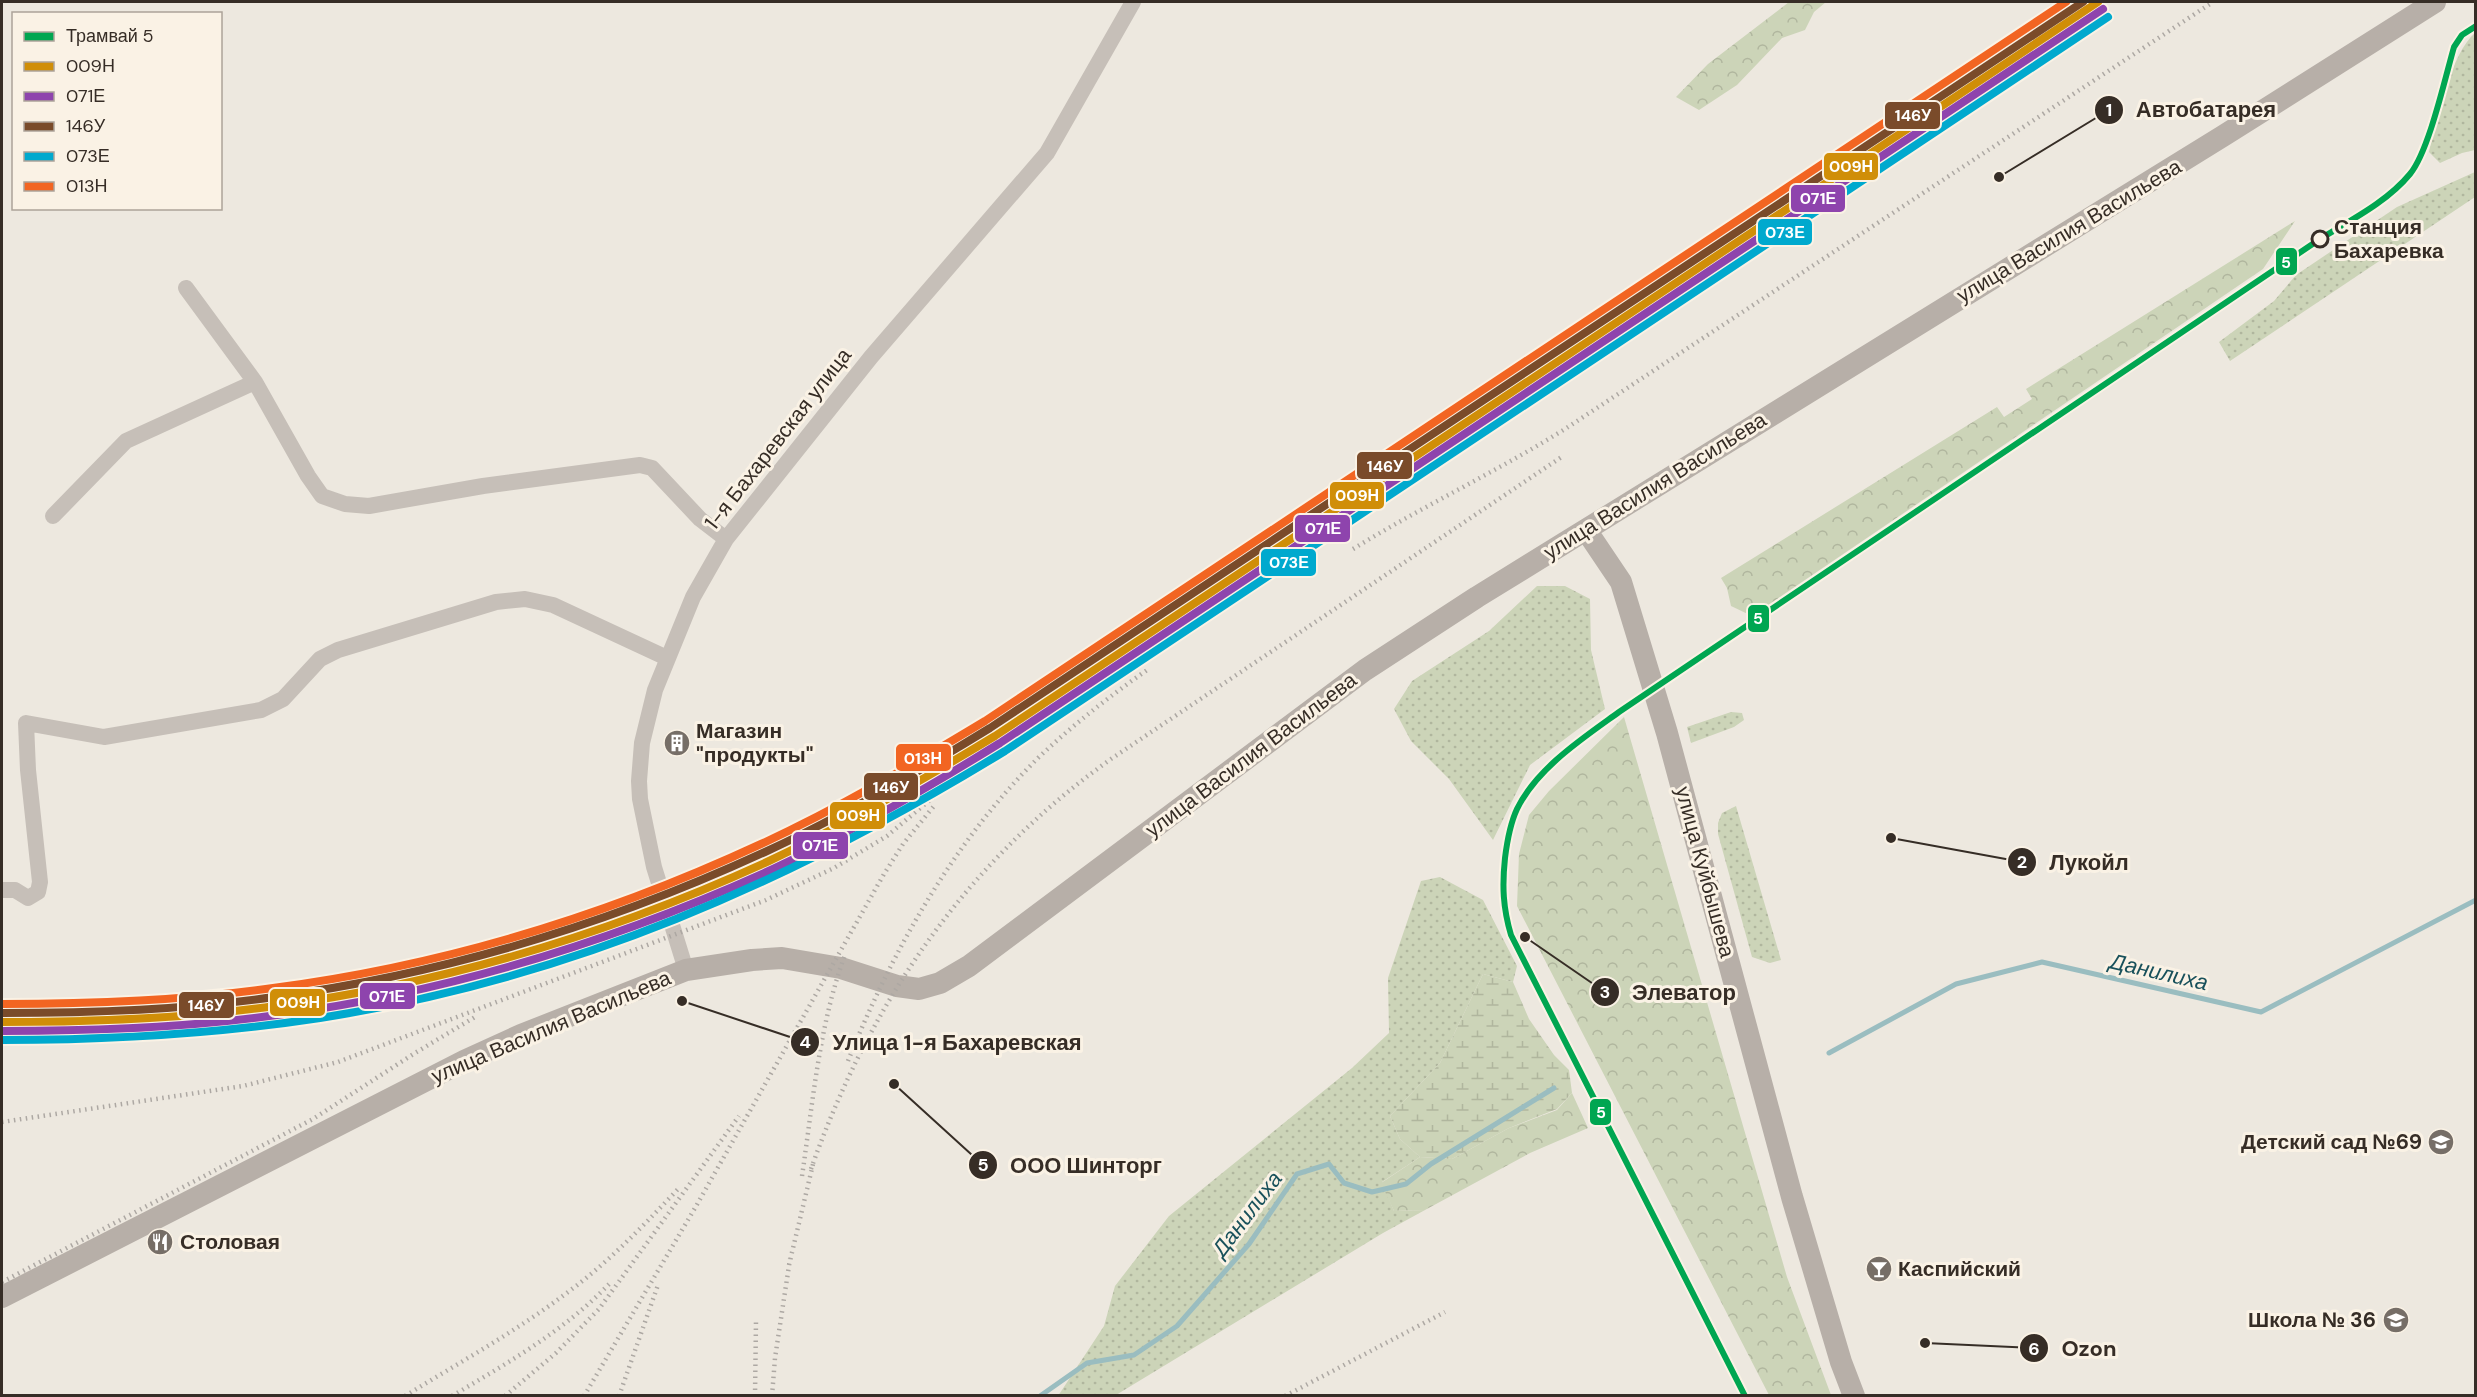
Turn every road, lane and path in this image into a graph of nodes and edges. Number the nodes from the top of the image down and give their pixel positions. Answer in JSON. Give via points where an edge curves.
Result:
{"nodes":[{"id":1,"x":1133,"y":2,"type":"edge"},
{"id":2,"x":2435,"y":2,"type":"edge"},
{"id":3,"x":186,"y":288,"type":"dead end"},
{"id":4,"x":255,"y":382,"type":"junction"},
{"id":5,"x":53,"y":516,"type":"dead end"},
{"id":6,"x":1586,"y":530,"type":"junction"},
{"id":7,"x":726,"y":538,"type":"junction"},
{"id":8,"x":668,"y":658,"type":"junction"},
{"id":9,"x":2,"y":890,"type":"edge"},
{"id":10,"x":686,"y":970,"type":"junction"},
{"id":11,"x":2,"y":1297,"type":"edge"},
{"id":12,"x":1854,"y":1395,"type":"edge"}],
"edges":[{"from":1,"to":7,"type":"street","name":"1-я Бахаревская улица","via":[[1047,153],[871,357]]},
{"from":2,"to":6,"type":"main road","name":"улица Василия Васильева"},
{"from":3,"to":4,"type":"street"},
{"from":4,"to":5,"type":"street","via":[[126,441]]},
{"from":4,"to":7,"type":"street","via":[[322,496],[345,504],[369,506],[640,465],[652,468],[700,519]]},
{"from":6,"to":10,"type":"main road","name":"улица Василия Васильева","via":[[1365,670],[969,966],[940,983],[918,989],[897,986],[840,968],[782,958]]},
{"from":6,"to":12,"type":"main road","name":"улица Куйбышева","via":[[1621,582],[1667,733],[1791,1197]]},
{"from":7,"to":8,"type":"street","name":"1-я Бахаревская улица","via":[[693,597]]},
{"from":8,"to":9,"type":"street","via":[[553,605],[525,599],[496,603],[339,650],[320,659],[283,699],[261,710],[104,737],[26,723],[40,882],[38,892],[28,898],[15,890]]},
{"from":8,"to":10,"type":"street","name":"1-я Бахаревская улица","via":[[646,721],[640,799],[657,876]]},
{"from":10,"to":11,"type":"main road","name":"улица Василия Васильева","via":[[464,1061]]}]}
